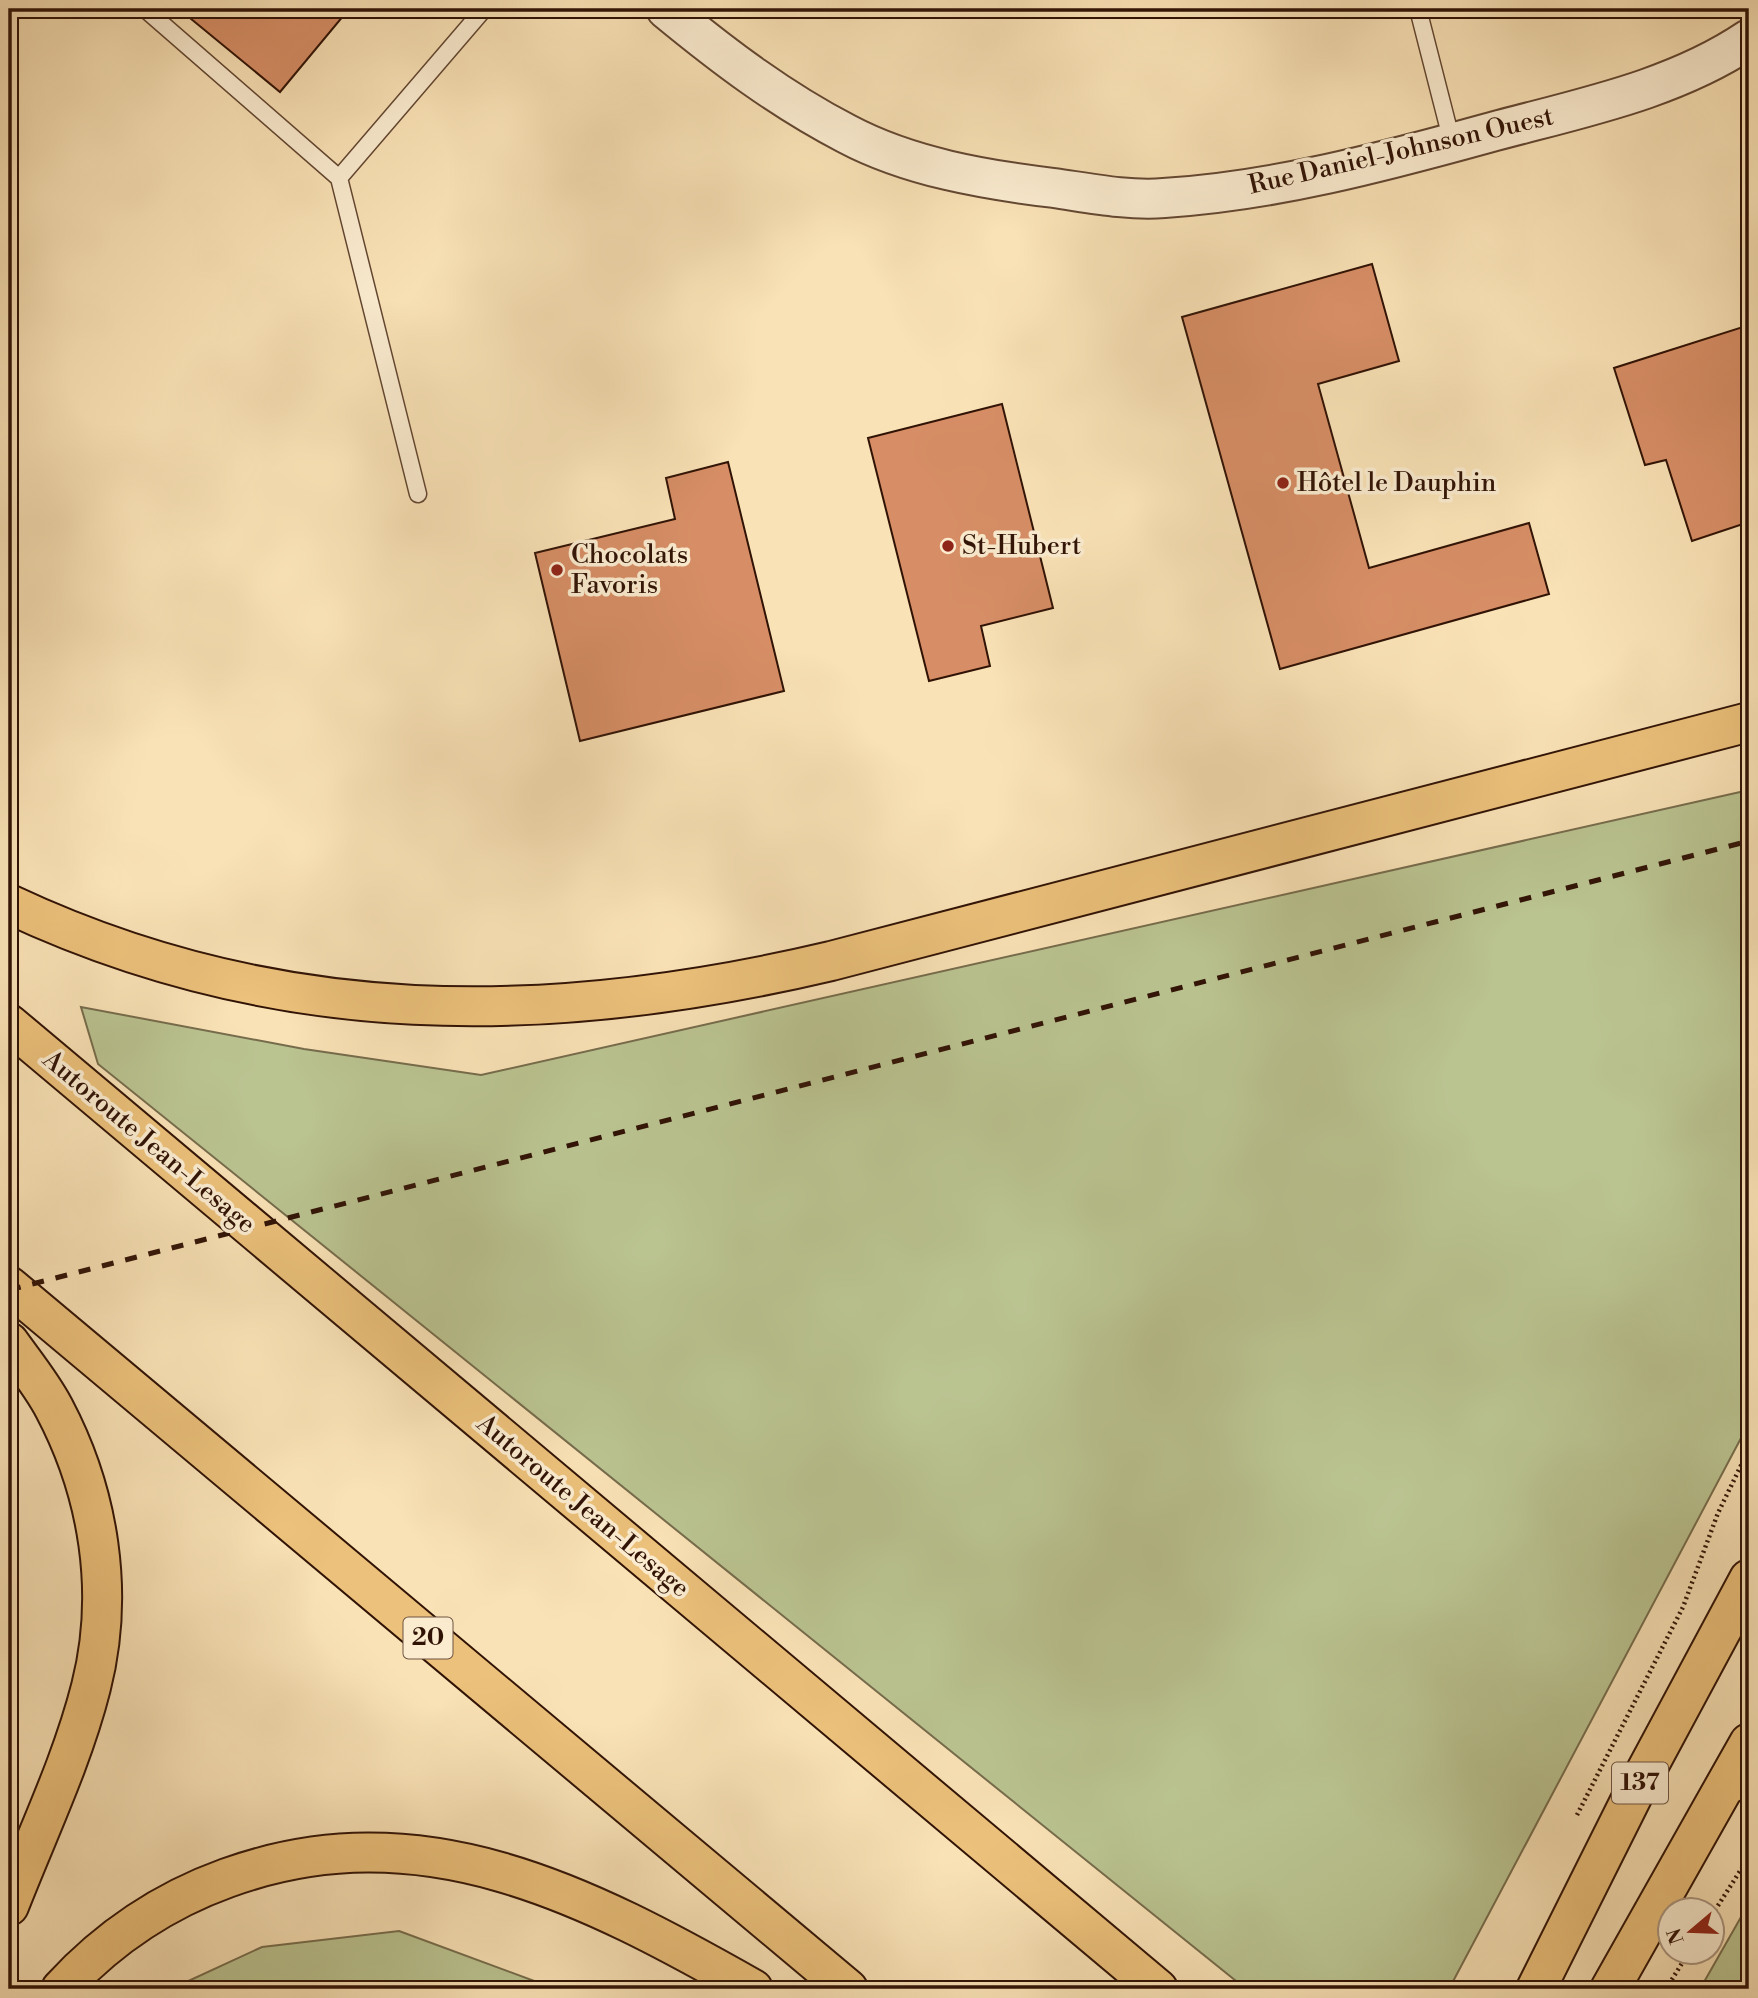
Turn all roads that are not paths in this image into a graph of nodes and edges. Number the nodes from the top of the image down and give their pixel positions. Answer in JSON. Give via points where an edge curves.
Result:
{"nodes":[{"id":1,"x":13,"y":9,"type":"edge"},
{"id":2,"x":145,"y":9,"type":"edge"},
{"id":3,"x":484,"y":9,"type":"edge"},
{"id":4,"x":666,"y":9,"type":"edge"},
{"id":5,"x":1418,"y":9,"type":"edge"},
{"id":6,"x":9,"y":13,"type":"edge"},
{"id":7,"x":1749,"y":39,"type":"edge"},
{"id":8,"x":1452,"y":143,"type":"junction"},
{"id":9,"x":339,"y":178,"type":"junction"},
{"id":10,"x":418,"y":495,"type":"dead end"},
{"id":11,"x":1749,"y":722,"type":"edge"},
{"id":12,"x":9,"y":904,"type":"edge"},
{"id":13,"x":9,"y":1024,"type":"edge"},
{"id":14,"x":9,"y":1286,"type":"edge"},
{"id":15,"x":9,"y":1342,"type":"edge"},
{"id":16,"x":1749,"y":1579,"type":"edge"},
{"id":17,"x":1749,"y":1743,"type":"edge"},
{"id":18,"x":1737,"y":1780,"type":"edge"},
{"id":19,"x":9,"y":1906,"type":"edge"},
{"id":20,"x":61,"y":1989,"type":"edge"},
{"id":21,"x":753,"y":1989,"type":"edge"},
{"id":22,"x":848,"y":1989,"type":"edge"},
{"id":23,"x":1158,"y":1989,"type":"edge"},
{"id":24,"x":1536,"y":1989,"type":"edge"},
{"id":25,"x":1610,"y":1989,"type":"edge"}],
"edges":[{"from":1,"to":6,"type":"lane"},
{"from":2,"to":9,"type":"lane"},
{"from":3,"to":9,"type":"lane"},
{"from":4,"to":8,"type":"street","name":"Rue Daniel-Johnson Ouest","via":[[732,63],[849,135],[918,161],[1002,182],[1161,199],[1309,178]]},
{"from":5,"to":8,"type":"lane"},
{"from":7,"to":8,"type":"street","name":"Rue Daniel-Johnson Ouest","via":[[1650,88]]},
{"from":9,"to":10,"type":"lane"},
{"from":11,"to":12,"type":"main road","via":[[831,961],[710,987],[610,1001],[454,1007],[284,992],[133,956]]},
{"from":13,"to":23,"type":"main road","name":"Autoroute Jean-Lesage"},
{"from":14,"to":22,"type":"main road","number":"20"},
{"from":15,"to":19,"type":"main road","via":[[53,1405],[80,1467],[98,1536],[102,1591],[96,1664],[84,1710]]},
{"from":16,"to":24,"type":"main road","number":"137"},
{"from":17,"to":18,"type":"main road"},
{"from":18,"to":25,"type":"main road"},
{"from":20,"to":21,"type":"main road","via":[[112,1941],[183,1896],[290,1859],[372,1851],[454,1861],[552,1889],[646,1930]]}]}
